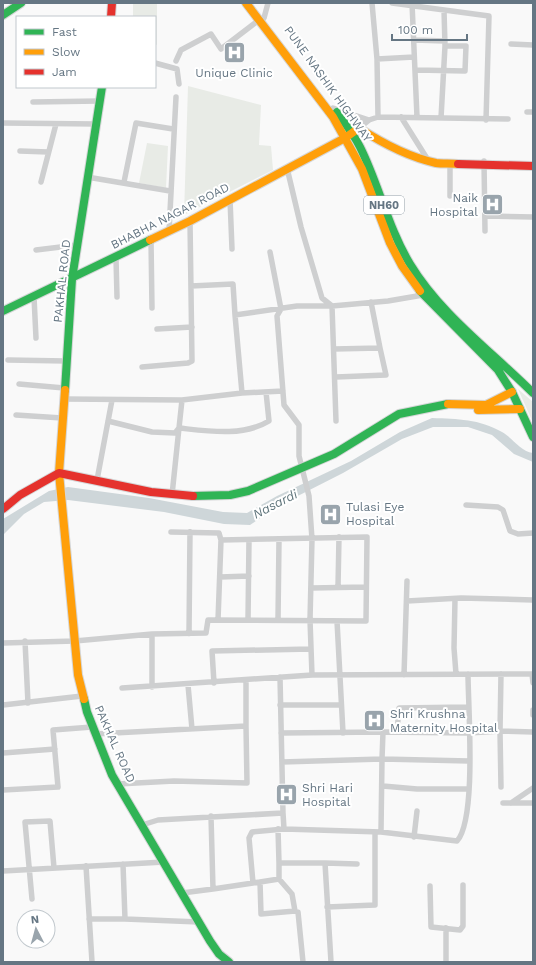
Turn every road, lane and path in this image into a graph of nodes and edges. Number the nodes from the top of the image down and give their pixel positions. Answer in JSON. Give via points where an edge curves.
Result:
{"nodes":[{"id":1,"x":21,"y":3,"type":"edge"},
{"id":2,"x":112,"y":3,"type":"edge"},
{"id":3,"x":246,"y":3,"type":"edge"},
{"id":4,"x":254,"y":3,"type":"edge"},
{"id":5,"x":268,"y":3,"type":"edge"},
{"id":6,"x":372,"y":3,"type":"edge"},
{"id":7,"x":392,"y":3,"type":"edge"},
{"id":8,"x":412,"y":4,"type":"edge"},
{"id":9,"x":435,"y":6,"type":"edge"},
{"id":10,"x":444,"y":10,"type":"junction"},
{"id":11,"x":3,"y":15,"type":"edge"},
{"id":12,"x":112,"y":16,"type":"edge"},
{"id":13,"x":262,"y":19,"type":"junction"},
{"id":14,"x":414,"y":40,"type":"junction"},
{"id":15,"x":445,"y":43,"type":"junction"},
{"id":16,"x":511,"y":44,"type":"dead end"},
{"id":17,"x":533,"y":45,"type":"edge"},
{"id":18,"x":414,"y":57,"type":"junction"},
{"id":19,"x":377,"y":59,"type":"junction"},
{"id":20,"x":176,"y":61,"type":"dead end"},
{"id":21,"x":156,"y":63,"type":"edge"},
{"id":22,"x":416,"y":70,"type":"junction"},
{"id":23,"x":444,"y":70,"type":"junction"},
{"id":24,"x":179,"y":84,"type":"dead end"},
{"id":25,"x":102,"y":88,"type":"edge"},
{"id":26,"x":176,"y":98,"type":"dead end"},
{"id":27,"x":100,"y":101,"type":"junction"},
{"id":28,"x":33,"y":102,"type":"dead end"},
{"id":29,"x":333,"y":108,"type":"junction"},
{"id":30,"x":401,"y":116,"type":"junction"},
{"id":31,"x":378,"y":117,"type":"junction"},
{"id":32,"x":417,"y":117,"type":"junction"},
{"id":33,"x":441,"y":118,"type":"junction"},
{"id":34,"x":508,"y":119,"type":"dead end"},
{"id":35,"x":369,"y":120,"type":"junction"},
{"id":36,"x":486,"y":120,"type":"junction"},
{"id":37,"x":3,"y":123,"type":"edge"},
{"id":38,"x":56,"y":124,"type":"junction"},
{"id":39,"x":96,"y":124,"type":"junction"},
{"id":40,"x":173,"y":129,"type":"junction"},
{"id":41,"x":352,"y":133,"type":"junction"},
{"id":42,"x":20,"y":151,"type":"dead end"},
{"id":43,"x":48,"y":152,"type":"junction"},
{"id":44,"x":430,"y":160,"type":"junction"},
{"id":45,"x":533,"y":162,"type":"edge"},
{"id":46,"x":484,"y":163,"type":"junction"},
{"id":47,"x":450,"y":164,"type":"junction"},
{"id":48,"x":523,"y":164,"type":"junction"},
{"id":49,"x":533,"y":166,"type":"edge"},
{"id":50,"x":287,"y":168,"type":"junction"},
{"id":51,"x":87,"y":177,"type":"junction"},
{"id":52,"x":40,"y":182,"type":"dead end"},
{"id":53,"x":124,"y":182,"type":"junction"},
{"id":54,"x":170,"y":191,"type":"junction"},
{"id":55,"x":450,"y":196,"type":"dead end"},
{"id":56,"x":230,"y":199,"type":"junction"},
{"id":57,"x":485,"y":216,"type":"junction"},
{"id":58,"x":533,"y":217,"type":"edge"},
{"id":59,"x":190,"y":221,"type":"junction"},
{"id":60,"x":169,"y":231,"type":"junction"},
{"id":61,"x":485,"y":231,"type":"dead end"},
{"id":62,"x":151,"y":240,"type":"junction"},
{"id":63,"x":77,"y":245,"type":"junction"},
{"id":64,"x":232,"y":249,"type":"dead end"},
{"id":65,"x":36,"y":250,"type":"dead end"},
{"id":66,"x":270,"y":252,"type":"dead end"},
{"id":67,"x":116,"y":258,"type":"junction"},
{"id":68,"x":72,"y":279,"type":"junction"},
{"id":69,"x":191,"y":286,"type":"junction"},
{"id":70,"x":427,"y":293,"type":"junction"},
{"id":71,"x":34,"y":297,"type":"junction"},
{"id":72,"x":117,"y":297,"type":"dead end"},
{"id":73,"x":371,"y":302,"type":"junction"},
{"id":74,"x":332,"y":306,"type":"junction"},
{"id":75,"x":152,"y":308,"type":"dead end"},
{"id":76,"x":281,"y":309,"type":"junction"},
{"id":77,"x":3,"y":311,"type":"edge"},
{"id":78,"x":235,"y":314,"type":"junction"},
{"id":79,"x":192,"y":327,"type":"junction"},
{"id":80,"x":157,"y":329,"type":"dead end"},
{"id":81,"x":36,"y":338,"type":"dead end"},
{"id":82,"x":380,"y":348,"type":"junction"},
{"id":83,"x":334,"y":349,"type":"junction"},
{"id":84,"x":8,"y":360,"type":"dead end"},
{"id":85,"x":66,"y":361,"type":"junction"},
{"id":86,"x":142,"y":367,"type":"dead end"},
{"id":87,"x":336,"y":377,"type":"junction"},
{"id":88,"x":19,"y":384,"type":"dead end"},
{"id":89,"x":64,"y":388,"type":"junction"},
{"id":90,"x":531,"y":388,"type":"edge"},
{"id":91,"x":282,"y":391,"type":"junction"},
{"id":92,"x":266,"y":392,"type":"junction"},
{"id":93,"x":512,"y":392,"type":"junction"},
{"id":94,"x":242,"y":394,"type":"junction"},
{"id":95,"x":64,"y":399,"type":"junction"},
{"id":96,"x":112,"y":400,"type":"junction"},
{"id":97,"x":182,"y":400,"type":"junction"},
{"id":98,"x":431,"y":406,"type":"junction"},
{"id":99,"x":520,"y":409,"type":"junction"},
{"id":100,"x":16,"y":415,"type":"dead end"},
{"id":101,"x":62,"y":418,"type":"junction"},
{"id":102,"x":108,"y":421,"type":"junction"},
{"id":103,"x":336,"y":422,"type":"dead end"},
{"id":104,"x":179,"y":428,"type":"junction"},
{"id":105,"x":533,"y":437,"type":"edge"},
{"id":106,"x":303,"y":472,"type":"junction"},
{"id":107,"x":59,"y":476,"type":"junction"},
{"id":108,"x":97,"y":480,"type":"junction"},
{"id":109,"x":172,"y":495,"type":"junction"},
{"id":110,"x":466,"y":506,"type":"dead end"},
{"id":111,"x":3,"y":509,"type":"edge"},
{"id":112,"x":170,"y":532,"type":"dead end"},
{"id":113,"x":190,"y":532,"type":"junction"},
{"id":114,"x":533,"y":533,"type":"edge"},
{"id":115,"x":339,"y":537,"type":"junction"},
{"id":116,"x":312,"y":539,"type":"junction"},
{"id":117,"x":221,"y":540,"type":"junction"},
{"id":118,"x":250,"y":540,"type":"junction"},
{"id":119,"x":279,"y":540,"type":"junction"},
{"id":120,"x":220,"y":576,"type":"junction"},
{"id":121,"x":249,"y":576,"type":"junction"},
{"id":122,"x":407,"y":581,"type":"dead end"},
{"id":123,"x":338,"y":587,"type":"junction"},
{"id":124,"x":366,"y":587,"type":"junction"},
{"id":125,"x":311,"y":588,"type":"junction"},
{"id":126,"x":455,"y":599,"type":"junction"},
{"id":127,"x":533,"y":600,"type":"edge"},
{"id":128,"x":407,"y":601,"type":"junction"},
{"id":129,"x":218,"y":620,"type":"junction"},
{"id":130,"x":248,"y":620,"type":"junction"},
{"id":131,"x":278,"y":620,"type":"junction"},
{"id":132,"x":310,"y":620,"type":"junction"},
{"id":133,"x":337,"y":621,"type":"junction"},
{"id":134,"x":152,"y":634,"type":"junction"},
{"id":135,"x":189,"y":634,"type":"junction"},
{"id":136,"x":25,"y":641,"type":"junction"},
{"id":137,"x":75,"y":641,"type":"junction"},
{"id":138,"x":3,"y":643,"type":"edge"},
{"id":139,"x":311,"y":648,"type":"junction"},
{"id":140,"x":404,"y":674,"type":"junction"},
{"id":141,"x":456,"y":674,"type":"junction"},
{"id":142,"x":468,"y":674,"type":"junction"},
{"id":143,"x":501,"y":674,"type":"junction"},
{"id":144,"x":533,"y":674,"type":"edge"},
{"id":145,"x":312,"y":675,"type":"junction"},
{"id":146,"x":338,"y":675,"type":"junction"},
{"id":147,"x":280,"y":677,"type":"junction"},
{"id":148,"x":246,"y":681,"type":"junction"},
{"id":149,"x":214,"y":682,"type":"junction"},
{"id":150,"x":533,"y":683,"type":"edge"},
{"id":151,"x":188,"y":684,"type":"junction"},
{"id":152,"x":152,"y":687,"type":"junction"},
{"id":153,"x":122,"y":688,"type":"dead end"},
{"id":154,"x":82,"y":696,"type":"junction"},
{"id":155,"x":28,"y":703,"type":"junction"},
{"id":156,"x":3,"y":705,"type":"edge"},
{"id":157,"x":280,"y":705,"type":"junction"},
{"id":158,"x":341,"y":705,"type":"junction"},
{"id":159,"x":468,"y":707,"type":"junction"},
{"id":160,"x":533,"y":710,"type":"edge"},
{"id":161,"x":533,"y":715,"type":"edge"},
{"id":162,"x":246,"y":726,"type":"junction"},
{"id":163,"x":192,"y":729,"type":"junction"},
{"id":164,"x":94,"y":731,"type":"junction"},
{"id":165,"x":500,"y":731,"type":"junction"},
{"id":166,"x":533,"y":731,"type":"edge"},
{"id":167,"x":281,"y":732,"type":"junction"},
{"id":168,"x":383,"y":732,"type":"junction"},
{"id":169,"x":397,"y":732,"type":"junction"},
{"id":170,"x":343,"y":733,"type":"junction"},
{"id":171,"x":469,"y":733,"type":"junction"},
{"id":172,"x":55,"y":749,"type":"junction"},
{"id":173,"x":3,"y":753,"type":"edge"},
{"id":174,"x":382,"y":759,"type":"junction"},
{"id":175,"x":469,"y":761,"type":"junction"},
{"id":176,"x":282,"y":762,"type":"junction"},
{"id":177,"x":118,"y":784,"type":"junction"},
{"id":178,"x":383,"y":786,"type":"junction"},
{"id":179,"x":501,"y":787,"type":"dead end"},
{"id":180,"x":533,"y":788,"type":"edge"},
{"id":181,"x":468,"y":789,"type":"junction"},
{"id":182,"x":3,"y":790,"type":"edge"},
{"id":183,"x":503,"y":803,"type":"dead end"},
{"id":184,"x":511,"y":803,"type":"junction"},
{"id":185,"x":533,"y":803,"type":"edge"},
{"id":186,"x":417,"y":811,"type":"dead end"},
{"id":187,"x":283,"y":813,"type":"junction"},
{"id":188,"x":211,"y":816,"type":"junction"},
{"id":189,"x":142,"y":825,"type":"junction"},
{"id":190,"x":281,"y":829,"type":"junction"},
{"id":191,"x":378,"y":832,"type":"junction"},
{"id":192,"x":414,"y":837,"type":"junction"},
{"id":193,"x":164,"y":862,"type":"junction"},
{"id":194,"x":279,"y":863,"type":"junction"},
{"id":195,"x":325,"y":863,"type":"junction"},
{"id":196,"x":123,"y":864,"type":"junction"},
{"id":197,"x":358,"y":864,"type":"dead end"},
{"id":198,"x":86,"y":866,"type":"junction"},
{"id":199,"x":54,"y":868,"type":"junction"},
{"id":200,"x":29,"y":869,"type":"junction"},
{"id":201,"x":3,"y":871,"type":"edge"},
{"id":202,"x":279,"y":880,"type":"junction"},
{"id":203,"x":260,"y":882,"type":"junction"},
{"id":204,"x":253,"y":883,"type":"junction"},
{"id":205,"x":463,"y":885,"type":"dead end"},
{"id":206,"x":430,"y":886,"type":"dead end"},
{"id":207,"x":213,"y":889,"type":"junction"},
{"id":208,"x":182,"y":893,"type":"junction"},
{"id":209,"x":32,"y":899,"type":"dead end"},
{"id":210,"x":327,"y":907,"type":"junction"},
{"id":211,"x":295,"y":911,"type":"junction"},
{"id":212,"x":89,"y":919,"type":"junction"},
{"id":213,"x":125,"y":919,"type":"junction"},
{"id":214,"x":199,"y":922,"type":"junction"},
{"id":215,"x":446,"y":928,"type":"junction"},
{"id":216,"x":92,"y":962,"type":"edge"},
{"id":217,"x":229,"y":962,"type":"edge"},
{"id":218,"x":303,"y":962,"type":"edge"},
{"id":219,"x":331,"y":962,"type":"edge"},
{"id":220,"x":446,"y":962,"type":"edge"}],
"edges":[{"from":1,"to":11,"type":"main road"},
{"from":2,"to":12,"type":"main road"},
{"from":3,"to":13,"type":"main road","number":"NH60"},
{"from":4,"to":13,"type":"main road","name":"PUNE NASHIK HIGHWAY","number":"NH60"},
{"from":5,"to":13,"type":"street"},
{"from":6,"to":19,"type":"street"},
{"from":7,"to":8,"type":"street"},
{"from":8,"to":9,"type":"street"},
{"from":8,"to":14,"type":"street"},
{"from":9,"to":10,"type":"street"},
{"from":10,"to":15,"type":"street"},
{"from":10,"to":36,"type":"street","via":[[490,16]]},
{"from":13,"to":20,"type":"street","via":[[221,49],[211,34],[181,50]]},
{"from":13,"to":29,"type":"main road","name":"PUNE NASHIK HIGHWAY","number":"NH60"},
{"from":13,"to":41,"type":"main road","number":"NH60","via":[[333,117]]},
{"from":14,"to":15,"type":"street"},
{"from":14,"to":18,"type":"street"},
{"from":15,"to":23,"type":"street"},
{"from":15,"to":23,"type":"street","via":[[466,46],[465,71]]},
{"from":16,"to":17,"type":"street"},
{"from":18,"to":19,"type":"street"},
{"from":18,"to":22,"type":"street"},
{"from":19,"to":31,"type":"street"},
{"from":21,"to":24,"type":"street","via":[[177,69]]},
{"from":22,"to":23,"type":"street"},
{"from":22,"to":32,"type":"street"},
{"from":23,"to":33,"type":"street"},
{"from":25,"to":27,"type":"main road","name":"PAKHAL ROAD"},
{"from":26,"to":40,"type":"street"},
{"from":27,"to":28,"type":"street"},
{"from":27,"to":39,"type":"main road","name":"PAKHAL ROAD"},
{"from":29,"to":35,"type":"street"},
{"from":29,"to":41,"type":"main road","name":"PUNE NASHIK HIGHWAY","number":"NH60"},
{"from":30,"to":31,"type":"street"},
{"from":30,"to":32,"type":"street"},
{"from":30,"to":44,"type":"street"},
{"from":31,"to":35,"type":"street"},
{"from":32,"to":33,"type":"street"},
{"from":33,"to":36,"type":"street"},
{"from":34,"to":36,"type":"street"},
{"from":35,"to":41,"type":"street"},
{"from":37,"to":38,"type":"street"},
{"from":38,"to":39,"type":"street"},
{"from":38,"to":43,"type":"street"},
{"from":39,"to":51,"type":"main road","name":"PAKHAL ROAD"},
{"from":40,"to":53,"type":"street","via":[[136,123]]},
{"from":40,"to":54,"type":"street"},
{"from":41,"to":44,"type":"main road","via":[[373,137]]},
{"from":41,"to":50,"type":"main road","name":"BHABHA NAGAR ROAD"},
{"from":41,"to":70,"type":"main road","number":"NH60","via":[[362,169],[390,243],[402,266]]},
{"from":42,"to":43,"type":"street"},
{"from":43,"to":52,"type":"street"},
{"from":44,"to":46,"type":"main road","via":[[438,158]]},
{"from":44,"to":47,"type":"main road"},
{"from":45,"to":48,"type":"main road"},
{"from":46,"to":47,"type":"main road"},
{"from":46,"to":48,"type":"main road"},
{"from":46,"to":57,"type":"street"},
{"from":47,"to":55,"type":"street"},
{"from":48,"to":49,"type":"main road"},
{"from":50,"to":56,"type":"main road","name":"BHABHA NAGAR ROAD"},
{"from":50,"to":74,"type":"street","via":[[322,298]]},
{"from":51,"to":53,"type":"street"},
{"from":51,"to":63,"type":"main road","name":"PAKHAL ROAD"},
{"from":53,"to":54,"type":"street"},
{"from":54,"to":60,"type":"street"},
{"from":56,"to":59,"type":"main road","name":"BHABHA NAGAR ROAD"},
{"from":56,"to":64,"type":"street"},
{"from":57,"to":58,"type":"street"},
{"from":57,"to":61,"type":"street"},
{"from":59,"to":60,"type":"main road","name":"BHABHA NAGAR ROAD"},
{"from":59,"to":69,"type":"street"},
{"from":60,"to":62,"type":"main road","name":"BHABHA NAGAR ROAD"},
{"from":62,"to":67,"type":"main road","name":"BHABHA NAGAR ROAD"},
{"from":62,"to":75,"type":"street"},
{"from":63,"to":65,"type":"street"},
{"from":63,"to":68,"type":"main road","name":"PAKHAL ROAD"},
{"from":66,"to":76,"type":"street"},
{"from":67,"to":68,"type":"main road","name":"BHABHA NAGAR ROAD"},
{"from":67,"to":72,"type":"street"},
{"from":68,"to":71,"type":"main road","name":"BHABHA NAGAR ROAD"},
{"from":68,"to":85,"type":"main road","name":"PAKHAL ROAD"},
{"from":69,"to":78,"type":"street","via":[[233,284]]},
{"from":69,"to":79,"type":"street"},
{"from":70,"to":73,"type":"street"},
{"from":70,"to":90,"type":"main road","number":"NH60"},
{"from":70,"to":93,"type":"main road","number":"NH60","via":[[492,363]]},
{"from":71,"to":77,"type":"main road","name":"BHABHA NAGAR ROAD"},
{"from":71,"to":81,"type":"street"},
{"from":73,"to":74,"type":"street"},
{"from":73,"to":82,"type":"street"},
{"from":74,"to":76,"type":"street","via":[[297,306]]},
{"from":74,"to":83,"type":"street"},
{"from":76,"to":78,"type":"street"},
{"from":76,"to":91,"type":"street","via":[[277,316]]},
{"from":78,"to":94,"type":"street"},
{"from":79,"to":80,"type":"street"},
{"from":79,"to":86,"type":"street","via":[[192,361]]},
{"from":82,"to":83,"type":"street"},
{"from":82,"to":87,"type":"street","via":[[386,374]]},
{"from":83,"to":87,"type":"street"},
{"from":84,"to":85,"type":"street"},
{"from":85,"to":89,"type":"main road","name":"PAKHAL ROAD"},
{"from":87,"to":103,"type":"street"},
{"from":88,"to":89,"type":"street"},
{"from":89,"to":95,"type":"main road","name":"PAKHAL ROAD"},
{"from":91,"to":92,"type":"street"},
{"from":91,"to":106,"type":"street","via":[[284,405],[299,425],[298,444]]},
{"from":92,"to":94,"type":"street"},
{"from":92,"to":104,"type":"street","via":[[269,421],[260,427],[220,432]]},
{"from":93,"to":98,"type":"main road","via":[[486,405]]},
{"from":93,"to":99,"type":"main road","number":"NH60"},
{"from":94,"to":97,"type":"street"},
{"from":95,"to":96,"type":"street"},
{"from":95,"to":101,"type":"main road","name":"PAKHAL ROAD"},
{"from":96,"to":97,"type":"street"},
{"from":96,"to":102,"type":"street"},
{"from":97,"to":104,"type":"street"},
{"from":98,"to":99,"type":"main road","via":[[444,409]]},
{"from":98,"to":106,"type":"main road","via":[[392,417]]},
{"from":99,"to":105,"type":"main road","number":"NH60"},
{"from":100,"to":101,"type":"street"},
{"from":101,"to":107,"type":"main road","name":"PAKHAL ROAD"},
{"from":102,"to":104,"type":"street","via":[[152,432],[175,433]]},
{"from":102,"to":108,"type":"street"},
{"from":104,"to":109,"type":"street"},
{"from":106,"to":109,"type":"main road","via":[[230,495]]},
{"from":106,"to":116,"type":"street","via":[[309,496]]},
{"from":107,"to":108,"type":"main road"},
{"from":107,"to":111,"type":"main road","via":[[20,495]]},
{"from":107,"to":137,"type":"main road","name":"PAKHAL ROAD"},
{"from":108,"to":109,"type":"main road"},
{"from":110,"to":114,"type":"street","via":[[498,507],[506,516],[510,532]]},
{"from":112,"to":113,"type":"street"},
{"from":113,"to":117,"type":"street","via":[[219,533]]},
{"from":113,"to":135,"type":"street"},
{"from":115,"to":116,"type":"street"},
{"from":115,"to":123,"type":"street"},
{"from":115,"to":124,"type":"street","via":[[367,537]]},
{"from":116,"to":119,"type":"street"},
{"from":116,"to":125,"type":"street"},
{"from":117,"to":118,"type":"street"},
{"from":117,"to":120,"type":"street"},
{"from":118,"to":119,"type":"street"},
{"from":118,"to":121,"type":"street"},
{"from":119,"to":131,"type":"street"},
{"from":120,"to":121,"type":"street"},
{"from":120,"to":129,"type":"street"},
{"from":121,"to":130,"type":"street"},
{"from":122,"to":128,"type":"street"},
{"from":123,"to":124,"type":"street"},
{"from":123,"to":125,"type":"street"},
{"from":124,"to":133,"type":"street","via":[[366,621]]},
{"from":125,"to":132,"type":"street"},
{"from":126,"to":127,"type":"street"},
{"from":126,"to":128,"type":"street"},
{"from":126,"to":141,"type":"street"},
{"from":128,"to":140,"type":"street"},
{"from":129,"to":130,"type":"street"},
{"from":129,"to":135,"type":"street","via":[[208,620],[206,633]]},
{"from":130,"to":131,"type":"street"},
{"from":131,"to":132,"type":"street"},
{"from":132,"to":133,"type":"street"},
{"from":132,"to":139,"type":"street"},
{"from":133,"to":146,"type":"street"},
{"from":134,"to":135,"type":"street"},
{"from":134,"to":137,"type":"street"},
{"from":134,"to":152,"type":"street"},
{"from":136,"to":137,"type":"street"},
{"from":136,"to":138,"type":"street"},
{"from":136,"to":155,"type":"street"},
{"from":137,"to":154,"type":"main road","name":"PAKHAL ROAD"},
{"from":139,"to":145,"type":"street"},
{"from":139,"to":149,"type":"street","via":[[212,651]]},
{"from":140,"to":141,"type":"street"},
{"from":140,"to":146,"type":"street"},
{"from":141,"to":142,"type":"street"},
{"from":142,"to":143,"type":"street"},
{"from":142,"to":159,"type":"street"},
{"from":143,"to":144,"type":"street"},
{"from":143,"to":165,"type":"street"},
{"from":144,"to":150,"type":"street"},
{"from":145,"to":146,"type":"street"},
{"from":145,"to":147,"type":"street"},
{"from":146,"to":158,"type":"street"},
{"from":147,"to":148,"type":"street"},
{"from":147,"to":157,"type":"street"},
{"from":148,"to":149,"type":"street"},
{"from":148,"to":162,"type":"street"},
{"from":149,"to":151,"type":"street"},
{"from":151,"to":152,"type":"street"},
{"from":151,"to":163,"type":"street"},
{"from":152,"to":153,"type":"street"},
{"from":154,"to":155,"type":"street"},
{"from":154,"to":164,"type":"main road","name":"PAKHAL ROAD"},
{"from":155,"to":156,"type":"street"},
{"from":157,"to":158,"type":"street"},
{"from":157,"to":167,"type":"street"},
{"from":158,"to":170,"type":"street"},
{"from":159,"to":169,"type":"street","via":[[399,708]]},
{"from":159,"to":171,"type":"street"},
{"from":160,"to":161,"type":"street"},
{"from":162,"to":163,"type":"street"},
{"from":162,"to":177,"type":"street","via":[[248,783],[174,781]]},
{"from":163,"to":164,"type":"street"},
{"from":164,"to":172,"type":"street","via":[[53,730]]},
{"from":164,"to":177,"type":"main road","name":"PAKHAL ROAD"},
{"from":165,"to":166,"type":"street"},
{"from":165,"to":171,"type":"street"},
{"from":165,"to":179,"type":"street"},
{"from":167,"to":170,"type":"street"},
{"from":167,"to":176,"type":"street"},
{"from":168,"to":169,"type":"street"},
{"from":168,"to":170,"type":"street"},
{"from":168,"to":174,"type":"street"},
{"from":169,"to":171,"type":"street"},
{"from":171,"to":175,"type":"street"},
{"from":172,"to":173,"type":"street"},
{"from":172,"to":182,"type":"street","via":[[58,787]]},
{"from":174,"to":175,"type":"street"},
{"from":174,"to":176,"type":"street"},
{"from":174,"to":178,"type":"street"},
{"from":175,"to":181,"type":"street"},
{"from":176,"to":187,"type":"street"},
{"from":177,"to":189,"type":"main road","name":"PAKHAL ROAD"},
{"from":178,"to":181,"type":"street"},
{"from":178,"to":191,"type":"street"},
{"from":180,"to":184,"type":"street"},
{"from":181,"to":192,"type":"street","via":[[466,818],[457,841]]},
{"from":183,"to":184,"type":"street"},
{"from":184,"to":185,"type":"street"},
{"from":186,"to":192,"type":"street"},
{"from":187,"to":188,"type":"street"},
{"from":187,"to":190,"type":"street"},
{"from":188,"to":189,"type":"street","via":[[158,820]]},
{"from":188,"to":207,"type":"street"},
{"from":189,"to":193,"type":"main road","name":"PAKHAL ROAD"},
{"from":190,"to":191,"type":"street"},
{"from":190,"to":194,"type":"street"},
{"from":190,"to":204,"type":"street","via":[[252,832],[249,838]]},
{"from":191,"to":192,"type":"street"},
{"from":191,"to":210,"type":"street","via":[[375,905]]},
{"from":193,"to":196,"type":"street"},
{"from":193,"to":208,"type":"main road","name":"PAKHAL ROAD"},
{"from":194,"to":195,"type":"street"},
{"from":194,"to":202,"type":"street"},
{"from":195,"to":197,"type":"street"},
{"from":195,"to":210,"type":"street"},
{"from":196,"to":198,"type":"street"},
{"from":196,"to":213,"type":"street"},
{"from":198,"to":199,"type":"street"},
{"from":198,"to":212,"type":"street"},
{"from":199,"to":200,"type":"street"},
{"from":199,"to":200,"type":"street","via":[[50,821],[26,822]]},
{"from":200,"to":201,"type":"street"},
{"from":200,"to":209,"type":"street"},
{"from":202,"to":203,"type":"street"},
{"from":202,"to":211,"type":"street","via":[[292,894]]},
{"from":203,"to":204,"type":"street"},
{"from":203,"to":211,"type":"street","via":[[261,914]]},
{"from":204,"to":207,"type":"street"},
{"from":205,"to":215,"type":"street","via":[[463,926],[460,930]]},
{"from":206,"to":215,"type":"street","via":[[431,927]]},
{"from":207,"to":208,"type":"street"},
{"from":208,"to":214,"type":"main road","name":"PAKHAL ROAD"},
{"from":210,"to":219,"type":"street"},
{"from":211,"to":218,"type":"street","via":[[299,915]]},
{"from":212,"to":213,"type":"street"},
{"from":212,"to":216,"type":"street"},
{"from":213,"to":214,"type":"street"},
{"from":214,"to":217,"type":"main road","name":"PAKHAL ROAD","via":[[219,954]]},
{"from":215,"to":220,"type":"street"}]}
